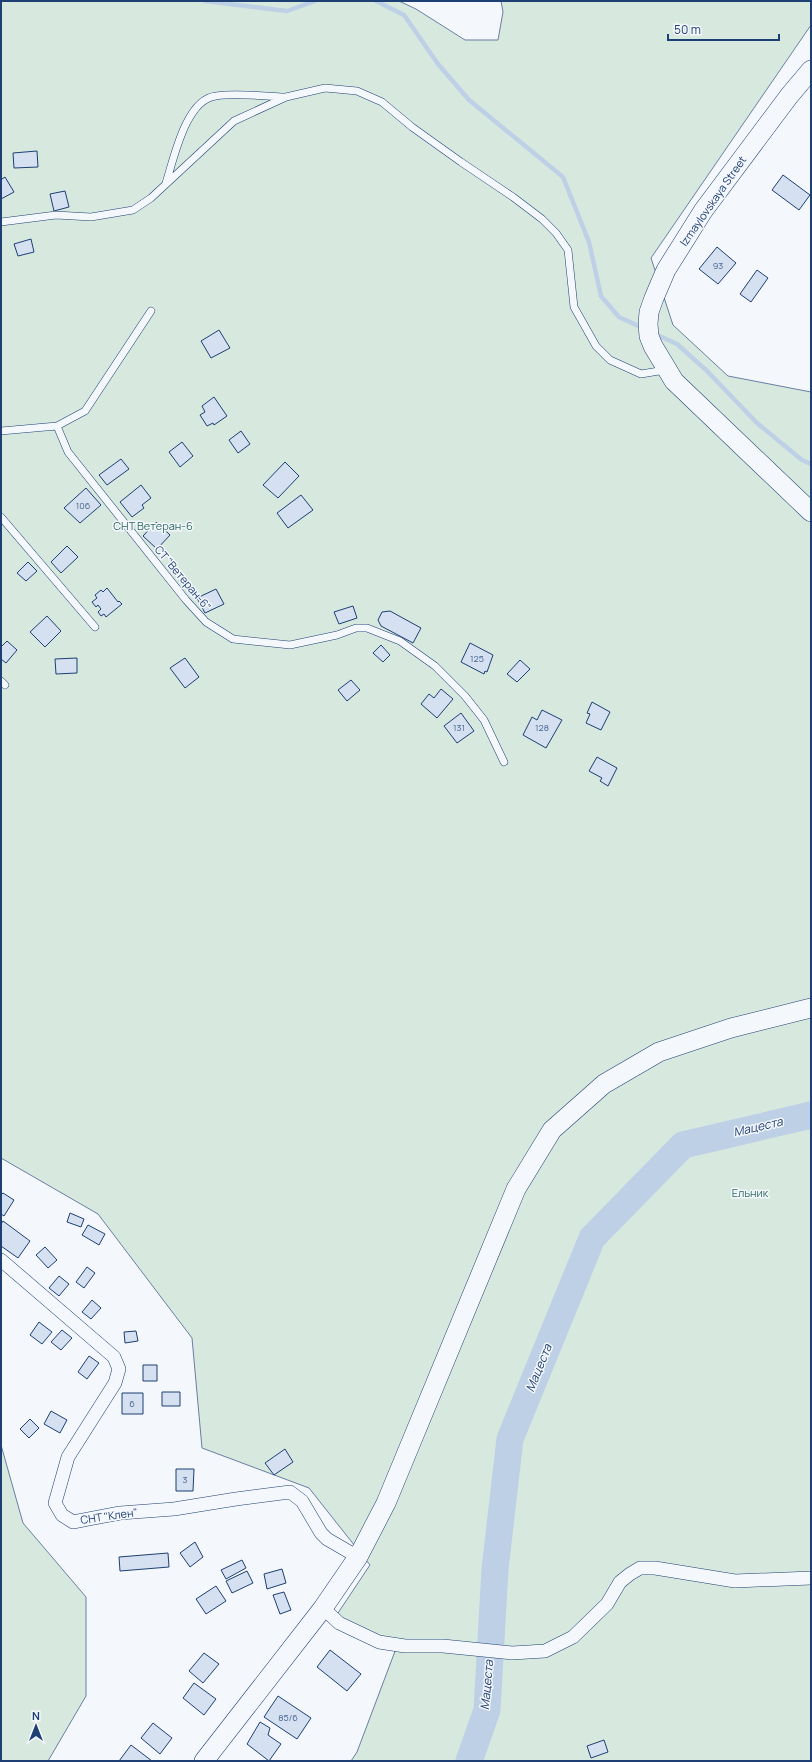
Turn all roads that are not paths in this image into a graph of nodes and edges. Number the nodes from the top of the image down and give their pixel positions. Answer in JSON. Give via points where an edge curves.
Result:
{"nodes":[{"id":1,"x":811,"y":70,"type":"edge"},
{"id":2,"x":286,"y":96,"type":"junction"},
{"id":3,"x":166,"y":184,"type":"junction"},
{"id":4,"x":1,"y":222,"type":"edge"},
{"id":5,"x":151,"y":311,"type":"dead end"},
{"id":6,"x":667,"y":369,"type":"junction"},
{"id":7,"x":57,"y":426,"type":"junction"},
{"id":8,"x":1,"y":431,"type":"edge"},
{"id":9,"x":811,"y":512,"type":"edge"},
{"id":10,"x":1,"y":517,"type":"edge"},
{"id":11,"x":95,"y":627,"type":"dead end"},
{"id":12,"x":504,"y":762,"type":"dead end"},
{"id":13,"x":811,"y":1008,"type":"edge"},
{"id":14,"x":1,"y":1260,"type":"edge"},
{"id":15,"x":358,"y":1557,"type":"junction"},
{"id":16,"x":811,"y":1578,"type":"edge"},
{"id":17,"x":323,"y":1608,"type":"junction"},
{"id":18,"x":204,"y":1761,"type":"edge"}],
"edges":[{"from":1,"to":6,"type":"street","name":"Izmaylovskaya Street","via":[[703,211],[666,270],[649,312],[648,324],[653,346]]},
{"from":2,"to":3,"type":"lane","via":[[234,121]]},
{"from":2,"to":3,"type":"lane","via":[[215,96],[199,104],[186,124]]},
{"from":2,"to":6,"type":"lane","via":[[325,88],[357,91],[382,102],[418,132],[513,197],[556,233],[568,250],[574,307],[596,346],[610,360],[641,374]]},
{"from":3,"to":4,"type":"lane","via":[[133,210],[91,217],[56,215]]},
{"from":5,"to":7,"type":"lane","via":[[86,411]]},
{"from":6,"to":9,"type":"street","name":"Izmaylovskaya Street","via":[[674,381]]},
{"from":7,"to":8,"type":"lane"},
{"from":7,"to":12,"type":"lane","name":"СТ \"Ветеран-6\"","via":[[68,452],[206,622],[233,639],[290,645],[337,635],[356,628],[367,628],[400,641],[435,666],[465,696],[484,720]]},
{"from":10,"to":11,"type":"lane"},
{"from":13,"to":15,"type":"street","via":[[731,1028],[659,1052],[604,1084],[552,1130],[516,1189],[386,1503]]},
{"from":14,"to":15,"type":"street","name":"СНТ \"Клен\"","via":[[114,1357],[119,1369],[115,1383],[68,1457],[55,1502],[62,1515],[73,1522],[120,1513],[174,1509],[290,1492],[302,1501],[327,1539]]},
{"from":15,"to":17,"type":"street"},
{"from":16,"to":17,"type":"street","via":[[735,1581],[655,1568],[640,1568],[620,1582],[607,1604],[573,1637],[545,1651],[512,1653],[379,1642],[339,1623]]},
{"from":17,"to":18,"type":"street"}]}
